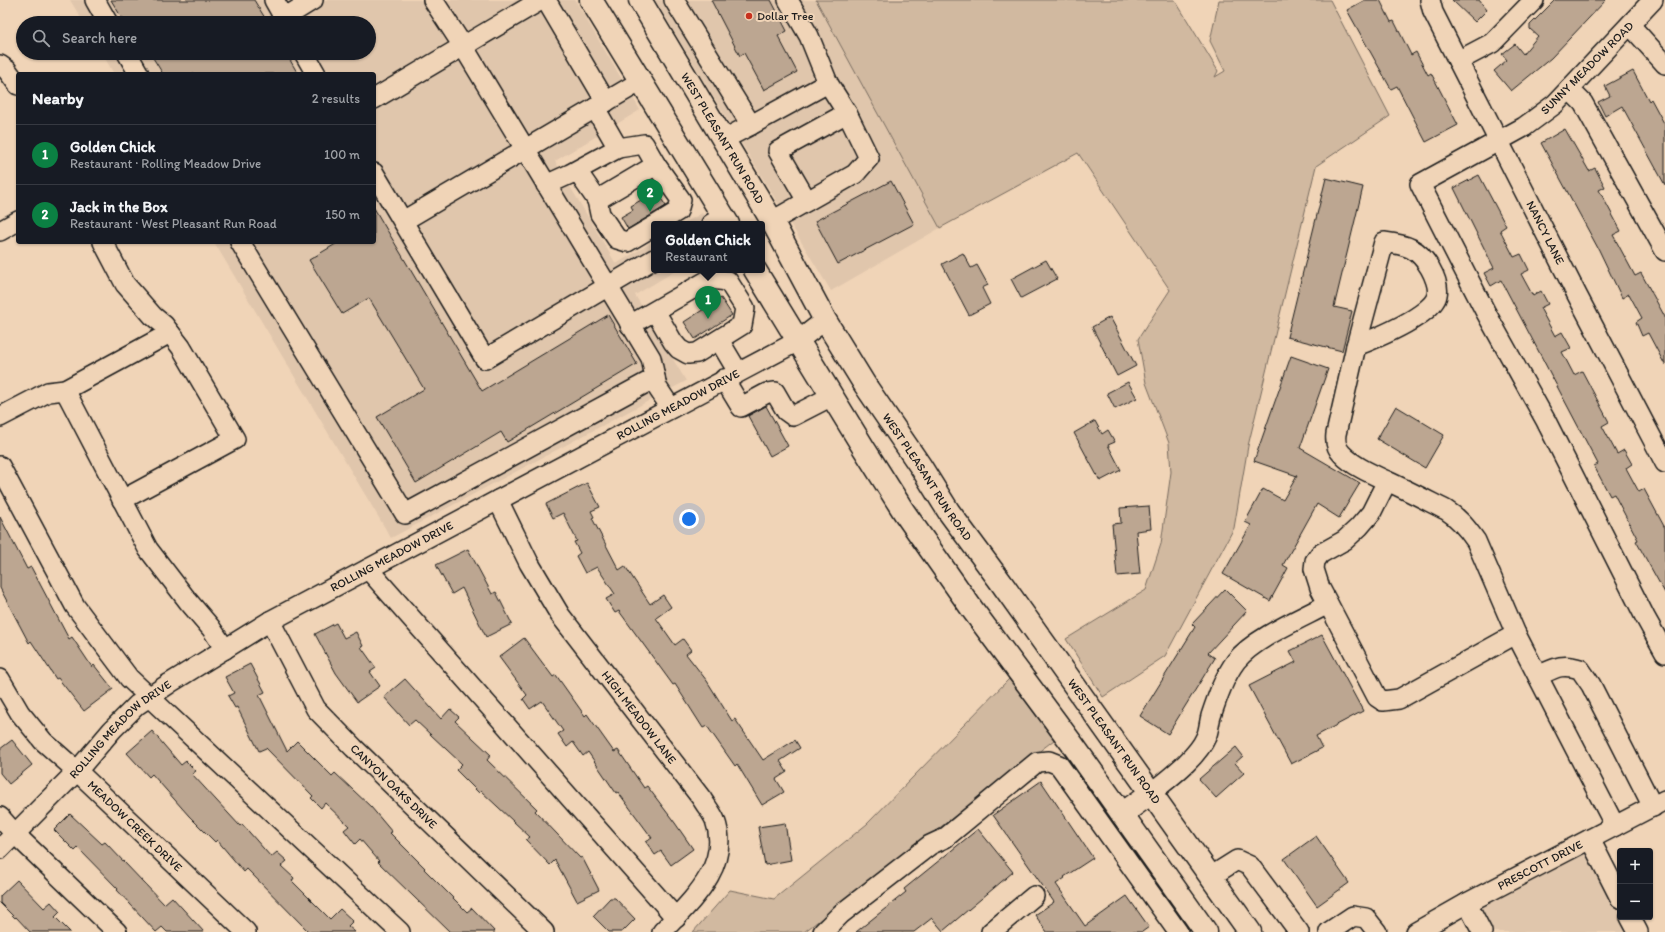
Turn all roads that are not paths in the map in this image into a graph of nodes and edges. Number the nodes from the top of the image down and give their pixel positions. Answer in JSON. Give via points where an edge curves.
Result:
{"nodes":[{"id":1,"x":95,"y":0,"type":"edge"},
{"id":2,"x":274,"y":0,"type":"edge"},
{"id":3,"x":313,"y":0,"type":"edge"},
{"id":4,"x":433,"y":0,"type":"edge"},
{"id":5,"x":541,"y":0,"type":"edge"},
{"id":6,"x":546,"y":0,"type":"edge"},
{"id":7,"x":591,"y":0,"type":"edge"},
{"id":8,"x":640,"y":0,"type":"edge"},
{"id":9,"x":674,"y":0,"type":"edge"},
{"id":10,"x":788,"y":0,"type":"edge"},
{"id":11,"x":1430,"y":0,"type":"edge"},
{"id":12,"x":1534,"y":0,"type":"edge"},
{"id":13,"x":1653,"y":0,"type":"edge"},
{"id":14,"x":104,"y":16,"type":"edge"},
{"id":15,"x":283,"y":16,"type":"edge"},
{"id":16,"x":291,"y":16,"type":"edge"},
{"id":17,"x":1630,"y":24,"type":"junction"},
{"id":18,"x":463,"y":46,"type":"junction"},
{"id":19,"x":130,"y":60,"type":"edge"},
{"id":20,"x":308,"y":60,"type":"edge"},
{"id":21,"x":1458,"y":61,"type":"junction"},
{"id":22,"x":0,"y":64,"type":"edge"},
{"id":23,"x":1665,"y":64,"type":"edge"},
{"id":24,"x":138,"y":72,"type":"edge"},
{"id":25,"x":315,"y":72,"type":"edge"},
{"id":26,"x":640,"y":81,"type":"junction"},
{"id":27,"x":16,"y":82,"type":"edge"},
{"id":28,"x":828,"y":83,"type":"junction"},
{"id":29,"x":1569,"y":89,"type":"junction"},
{"id":30,"x":376,"y":98,"type":"edge"},
{"id":31,"x":600,"y":105,"type":"junction"},
{"id":32,"x":847,"y":113,"type":"junction"},
{"id":33,"x":751,"y":125,"type":"junction"},
{"id":34,"x":724,"y":139,"type":"junction"},
{"id":35,"x":1499,"y":140,"type":"junction"},
{"id":36,"x":618,"y":148,"type":"junction"},
{"id":37,"x":525,"y":149,"type":"junction"},
{"id":38,"x":656,"y":165,"type":"junction"},
{"id":39,"x":577,"y":171,"type":"junction"},
{"id":40,"x":376,"y":176,"type":"edge"},
{"id":41,"x":546,"y":185,"type":"junction"},
{"id":42,"x":597,"y":200,"type":"junction"},
{"id":43,"x":807,"y":201,"type":"junction"},
{"id":44,"x":403,"y":221,"type":"junction"},
{"id":45,"x":663,"y":221,"type":"edge"},
{"id":46,"x":720,"y":221,"type":"edge"},
{"id":47,"x":772,"y":221,"type":"junction"},
{"id":48,"x":16,"y":222,"type":"edge"},
{"id":49,"x":651,"y":228,"type":"edge"},
{"id":50,"x":0,"y":231,"type":"edge"},
{"id":51,"x":104,"y":244,"type":"edge"},
{"id":52,"x":241,"y":244,"type":"edge"},
{"id":53,"x":1665,"y":250,"type":"edge"},
{"id":54,"x":651,"y":261,"type":"edge"},
{"id":55,"x":757,"y":273,"type":"edge"},
{"id":56,"x":607,"y":287,"type":"junction"},
{"id":57,"x":654,"y":311,"type":"junction"},
{"id":58,"x":825,"y":320,"type":"junction"},
{"id":59,"x":630,"y":325,"type":"junction"},
{"id":60,"x":170,"y":333,"type":"junction"},
{"id":61,"x":719,"y":340,"type":"junction"},
{"id":62,"x":798,"y":341,"type":"junction"},
{"id":63,"x":1356,"y":346,"type":"junction"},
{"id":64,"x":731,"y":376,"type":"junction"},
{"id":65,"x":655,"y":378,"type":"junction"},
{"id":66,"x":65,"y":390,"type":"junction"},
{"id":67,"x":832,"y":396,"type":"junction"},
{"id":68,"x":671,"y":408,"type":"junction"},
{"id":69,"x":0,"y":417,"type":"edge"},
{"id":70,"x":1665,"y":463,"type":"edge"},
{"id":71,"x":0,"y":466,"type":"edge"},
{"id":72,"x":1387,"y":481,"type":"junction"},
{"id":73,"x":122,"y":500,"type":"junction"},
{"id":74,"x":498,"y":500,"type":"junction"},
{"id":75,"x":405,"y":514,"type":"junction"},
{"id":76,"x":419,"y":542,"type":"junction"},
{"id":77,"x":368,"y":569,"type":"junction"},
{"id":78,"x":1328,"y":604,"type":"junction"},
{"id":79,"x":270,"y":621,"type":"junction"},
{"id":80,"x":1516,"y":634,"type":"junction"},
{"id":81,"x":225,"y":649,"type":"junction"},
{"id":82,"x":1665,"y":653,"type":"edge"},
{"id":83,"x":1538,"y":676,"type":"junction"},
{"id":84,"x":0,"y":679,"type":"edge"},
{"id":85,"x":150,"y":697,"type":"junction"},
{"id":86,"x":78,"y":770,"type":"junction"},
{"id":87,"x":1151,"y":794,"type":"junction"},
{"id":88,"x":1659,"y":804,"type":"edge"},
{"id":89,"x":1122,"y":814,"type":"junction"},
{"id":90,"x":0,"y":817,"type":"edge"},
{"id":91,"x":1615,"y":826,"type":"junction"},
{"id":92,"x":15,"y":834,"type":"junction"},
{"id":93,"x":1590,"y":839,"type":"junction"},
{"id":94,"x":0,"y":849,"type":"edge"},
{"id":95,"x":1210,"y":877,"type":"junction"},
{"id":96,"x":1617,"y":892,"type":"edge"},
{"id":97,"x":1034,"y":896,"type":"dead end"},
{"id":98,"x":1467,"y":903,"type":"junction"},
{"id":99,"x":676,"y":918,"type":"junction"},
{"id":100,"x":1632,"y":920,"type":"edge"},
{"id":101,"x":117,"y":932,"type":"edge"},
{"id":102,"x":246,"y":932,"type":"edge"},
{"id":103,"x":400,"y":932,"type":"edge"},
{"id":104,"x":544,"y":932,"type":"edge"},
{"id":105,"x":662,"y":932,"type":"edge"},
{"id":106,"x":823,"y":932,"type":"edge"},
{"id":107,"x":992,"y":932,"type":"edge"},
{"id":108,"x":1178,"y":932,"type":"edge"},
{"id":109,"x":1206,"y":932,"type":"edge"},
{"id":110,"x":1250,"y":932,"type":"edge"},
{"id":111,"x":1299,"y":932,"type":"edge"},
{"id":112,"x":1329,"y":932,"type":"edge"},
{"id":113,"x":1376,"y":932,"type":"edge"},
{"id":114,"x":1416,"y":932,"type":"edge"},
{"id":115,"x":1482,"y":932,"type":"edge"},
{"id":116,"x":1638,"y":932,"type":"edge"}],
"edges":[{"from":1,"to":14,"type":"street"},
{"from":2,"to":15,"type":"street"},
{"from":3,"to":16,"type":"street"},
{"from":4,"to":18,"type":"street"},
{"from":5,"to":18,"type":"street"},
{"from":6,"to":31,"type":"street"},
{"from":7,"to":26,"type":"main road"},
{"from":8,"to":34,"type":"main road","name":"WEST PLEASANT RUN ROAD"},
{"from":9,"to":33,"type":"street"},
{"from":10,"to":28,"type":"street","via":[[809,36]]},
{"from":11,"to":21,"type":"street","name":"NANCY LANE","via":[[1433,12]]},
{"from":12,"to":21,"type":"street","via":[[1492,43]]},
{"from":13,"to":17,"type":"street","name":"SUNNY MEADOW ROAD"},
{"from":17,"to":23,"type":"street"},
{"from":17,"to":29,"type":"street","name":"SUNNY MEADOW ROAD"},
{"from":18,"to":30,"type":"street"},
{"from":18,"to":37,"type":"street"},
{"from":19,"to":24,"type":"street"},
{"from":20,"to":25,"type":"street"},
{"from":21,"to":35,"type":"street","name":"NANCY LANE"},
{"from":22,"to":27,"type":"street"},
{"from":26,"to":31,"type":"street"},
{"from":26,"to":46,"type":"main road"},
{"from":28,"to":32,"type":"street"},
{"from":28,"to":33,"type":"street"},
{"from":29,"to":35,"type":"street","name":"SUNNY MEADOW ROAD","via":[[1541,116]]},
{"from":29,"to":53,"type":"street","via":[[1583,102]]},
{"from":31,"to":36,"type":"street"},
{"from":31,"to":37,"type":"street"},
{"from":32,"to":43,"type":"street","via":[[869,158],[855,174]]},
{"from":32,"to":43,"type":"street","via":[[778,151]]},
{"from":33,"to":34,"type":"street"},
{"from":34,"to":47,"type":"main road","name":"WEST PLEASANT RUN ROAD"},
{"from":35,"to":70,"type":"street","name":"NANCY LANE","via":[[1580,302]]},
{"from":35,"to":82,"type":"street","name":"SUNNY MEADOW ROAD","via":[[1420,184]]},
{"from":36,"to":38,"type":"street","via":[[644,144]]},
{"from":36,"to":39,"type":"street"},
{"from":37,"to":41,"type":"street"},
{"from":37,"to":44,"type":"street"},
{"from":38,"to":42,"type":"street"},
{"from":38,"to":45,"type":"street","via":[[681,200],[678,211]]},
{"from":39,"to":41,"type":"street"},
{"from":39,"to":42,"type":"street"},
{"from":40,"to":44,"type":"street"},
{"from":41,"to":56,"type":"street"},
{"from":42,"to":49,"type":"street","via":[[600,214],[617,239],[627,242]]},
{"from":43,"to":47,"type":"street"},
{"from":44,"to":56,"type":"street","via":[[485,359]]},
{"from":47,"to":58,"type":"main road","name":"WEST PLEASANT RUN ROAD"},
{"from":48,"to":50,"type":"street"},
{"from":51,"to":60,"type":"street","via":[[125,284]]},
{"from":52,"to":75,"type":"street"},
{"from":54,"to":56,"type":"street"},
{"from":55,"to":62,"type":"main road"},
{"from":56,"to":59,"type":"street"},
{"from":57,"to":59,"type":"street"},
{"from":57,"to":61,"type":"street","via":[[673,342],[688,354],[697,353]]},
{"from":57,"to":61,"type":"street","via":[[710,279],[728,281],[745,308],[742,325]]},
{"from":58,"to":62,"type":"street","name":"ROLLING MEADOW DRIVE"},
{"from":58,"to":87,"type":"main road","name":"WEST PLEASANT RUN ROAD","via":[[949,512]]},
{"from":59,"to":65,"type":"street","via":[[651,358]]},
{"from":60,"to":66,"type":"street"},
{"from":60,"to":73,"type":"street","via":[[236,439]]},
{"from":61,"to":64,"type":"street"},
{"from":62,"to":64,"type":"street","name":"ROLLING MEADOW DRIVE"},
{"from":62,"to":67,"type":"main road"},
{"from":63,"to":63,"type":"street","via":[[1390,332],[1427,311],[1434,303],[1438,294],[1433,274],[1412,248],[1404,244],[1384,242]]},
{"from":63,"to":72,"type":"street","via":[[1335,441],[1342,454],[1350,461]]},
{"from":64,"to":67,"type":"street","via":[[741,407],[767,393],[775,392],[786,411],[793,416]]},
{"from":64,"to":68,"type":"street","name":"ROLLING MEADOW DRIVE"},
{"from":65,"to":68,"type":"street","via":[[657,387]]},
{"from":65,"to":75,"type":"street"},
{"from":66,"to":69,"type":"street","via":[[48,392]]},
{"from":66,"to":73,"type":"street"},
{"from":67,"to":89,"type":"main road","via":[[904,512]]},
{"from":68,"to":74,"type":"street","name":"ROLLING MEADOW DRIVE"},
{"from":71,"to":85,"type":"street","via":[[75,606],[129,678]]},
{"from":72,"to":78,"type":"street","via":[[1371,513],[1359,527],[1345,540],[1320,554],[1315,561],[1315,577]]},
{"from":72,"to":80,"type":"street","via":[[1446,510],[1468,530],[1476,541]]},
{"from":73,"to":81,"type":"street","via":[[148,549]]},
{"from":74,"to":76,"type":"street","name":"ROLLING MEADOW DRIVE"},
{"from":74,"to":99,"type":"street","name":"HIGH MEADOW LANE","via":[[528,563],[560,615],[702,799],[715,820],[718,839],[712,872],[696,897]]},
{"from":75,"to":76,"type":"street"},
{"from":76,"to":77,"type":"street","name":"ROLLING MEADOW DRIVE"},
{"from":77,"to":79,"type":"street","name":"ROLLING MEADOW DRIVE"},
{"from":77,"to":99,"type":"street"},
{"from":78,"to":80,"type":"street","via":[[1377,697],[1383,701],[1399,699]]},
{"from":78,"to":87,"type":"street","via":[[1257,642],[1236,661],[1218,695],[1206,737],[1185,763]]},
{"from":79,"to":81,"type":"street","name":"ROLLING MEADOW DRIVE"},
{"from":79,"to":104,"type":"street","name":"CANYON OAKS DRIVE","via":[[316,709]]},
{"from":80,"to":83,"type":"street"},
{"from":81,"to":85,"type":"street","name":"ROLLING MEADOW DRIVE"},
{"from":83,"to":88,"type":"street","via":[[1568,665],[1580,669]]},
{"from":83,"to":91,"type":"street"},
{"from":84,"to":86,"type":"street","name":"MEADOW CREEK DRIVE","via":[[20,713],[43,741]]},
{"from":85,"to":86,"type":"street","name":"ROLLING MEADOW DRIVE","via":[[137,705],[112,730]]},
{"from":85,"to":103,"type":"street"},
{"from":86,"to":92,"type":"street","name":"ROLLING MEADOW DRIVE"},
{"from":86,"to":102,"type":"street","name":"MEADOW CREEK DRIVE"},
{"from":87,"to":89,"type":"main road"},
{"from":87,"to":95,"type":"main road","name":"WEST PLEASANT RUN ROAD"},
{"from":88,"to":91,"type":"street","name":"PRESCOTT DRIVE"},
{"from":89,"to":109,"type":"main road"},
{"from":90,"to":92,"type":"street"},
{"from":91,"to":93,"type":"street","name":"PRESCOTT DRIVE"},
{"from":92,"to":94,"type":"street","name":"ROLLING MEADOW DRIVE"},
{"from":92,"to":101,"type":"street"},
{"from":93,"to":96,"type":"street"},
{"from":93,"to":98,"type":"street","name":"PRESCOTT DRIVE"},
{"from":95,"to":110,"type":"main road","name":"WEST PLEASANT RUN ROAD"},
{"from":95,"to":111,"type":"street","via":[[1237,860],[1250,866]]},
{"from":97,"to":107,"type":"street"},
{"from":98,"to":114,"type":"street","name":"PRESCOTT DRIVE"},
{"from":98,"to":115,"type":"street"},
{"from":99,"to":105,"type":"street","name":"HIGH MEADOW LANE"},
{"from":100,"to":116,"type":"street"},
{"from":106,"to":108,"type":"street","via":[[841,914],[930,845],[945,838],[1037,762],[1048,760],[1059,765]]},
{"from":112,"to":113,"type":"street","via":[[1353,916],[1366,918]]}]}
